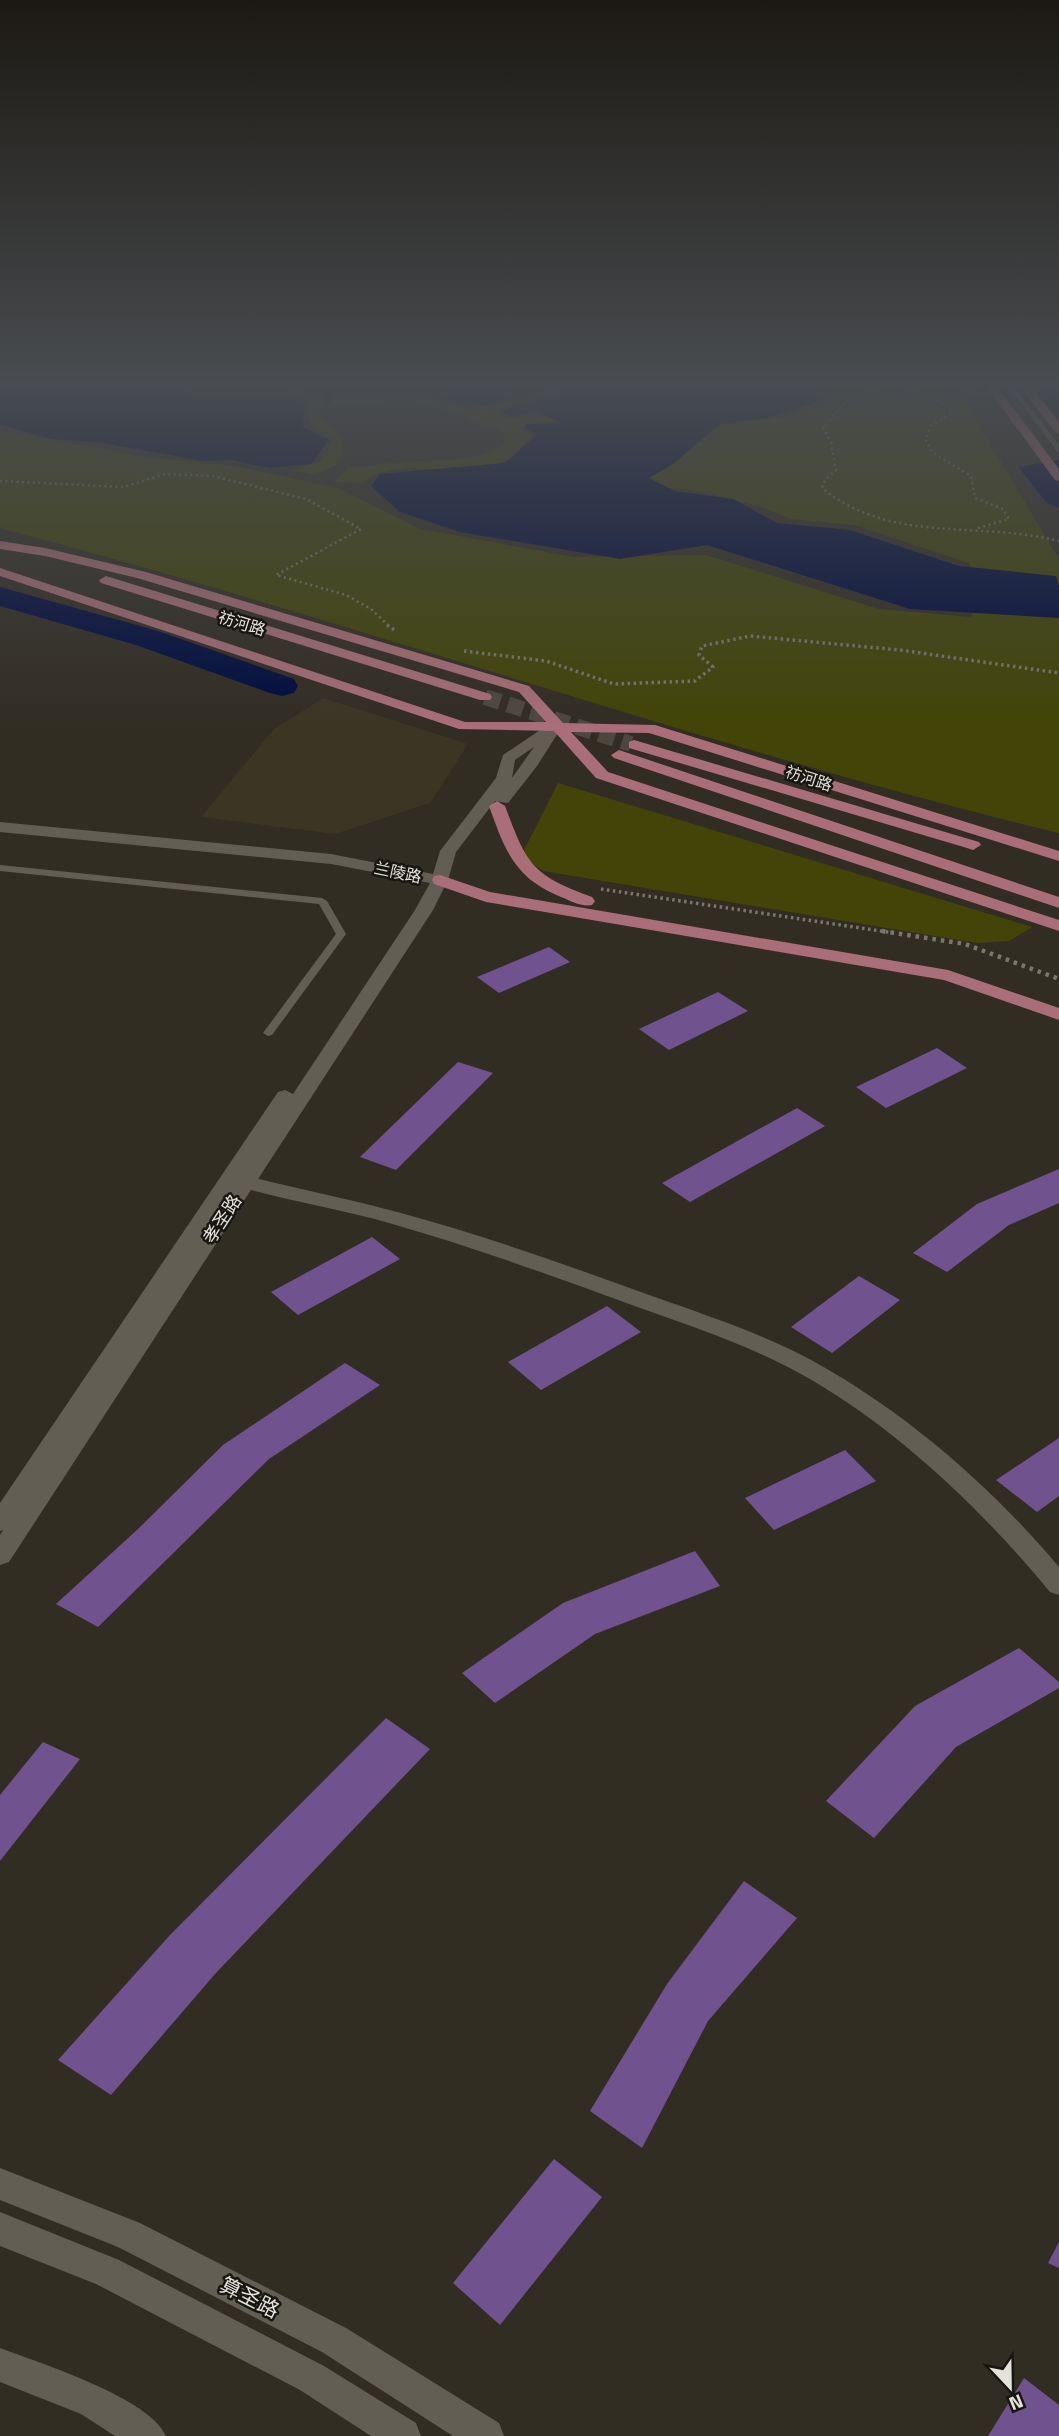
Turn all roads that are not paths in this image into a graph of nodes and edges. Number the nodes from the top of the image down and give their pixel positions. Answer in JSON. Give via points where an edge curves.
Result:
{"nodes":[{"id":1,"x":0,"y":546,"type":"edge"},
{"id":2,"x":0,"y":562,"type":"edge"},
{"id":3,"x":0,"y":572,"type":"edge"},
{"id":4,"x":555,"y":724,"type":"junction"},
{"id":5,"x":497,"y":806,"type":"junction"},
{"id":6,"x":0,"y":827,"type":"edge"},
{"id":7,"x":0,"y":838,"type":"edge"},
{"id":8,"x":1059,"y":856,"type":"edge"},
{"id":9,"x":0,"y":868,"type":"edge"},
{"id":10,"x":1059,"y":868,"type":"edge"},
{"id":11,"x":440,"y":880,"type":"junction"},
{"id":12,"x":587,"y":894,"type":"junction"},
{"id":13,"x":1059,"y":903,"type":"edge"},
{"id":14,"x":1059,"y":924,"type":"edge"},
{"id":15,"x":1059,"y":1008,"type":"edge"},
{"id":16,"x":1059,"y":1014,"type":"edge"},
{"id":17,"x":268,"y":1033,"type":"dead end"},
{"id":18,"x":247,"y":1182,"type":"junction"},
{"id":19,"x":0,"y":1522,"type":"edge"},
{"id":20,"x":0,"y":1555,"type":"edge"},
{"id":21,"x":1059,"y":1585,"type":"edge"},
{"id":22,"x":0,"y":2184,"type":"edge"},
{"id":23,"x":0,"y":2229,"type":"edge"},
{"id":24,"x":0,"y":2365,"type":"edge"},
{"id":25,"x":148,"y":2436,"type":"edge"},
{"id":26,"x":403,"y":2436,"type":"edge"},
{"id":27,"x":486,"y":2436,"type":"edge"}],
"edges":[{"from":1,"to":2,"type":"main road","name":"祊河路","via":[[482,703]]},
{"from":1,"to":4,"type":"main road","via":[[141,575],[524,689]]},
{"from":3,"to":4,"type":"main road","name":"祊河路","via":[[464,726]]},
{"from":4,"to":5,"type":"main road","name":"孝圣路","via":[[532,764]]},
{"from":4,"to":8,"type":"main road","name":"祊河路","via":[[650,728]]},
{"from":4,"to":11,"type":"main road","name":"孝圣路","via":[[508,758],[504,778],[448,851]]},
{"from":4,"to":14,"type":"main road","via":[[602,775]]},
{"from":5,"to":11,"type":"main road","name":"孝圣路"},
{"from":5,"to":12,"type":"main road","via":[[522,865],[543,885]]},
{"from":6,"to":11,"type":"main road","name":"兰陵路","via":[[331,859]]},
{"from":7,"to":11,"type":"main road","name":"兰陵路","via":[[196,855],[386,880]]},
{"from":9,"to":17,"type":"lane","via":[[321,901],[341,934]]},
{"from":10,"to":13,"type":"main road","name":"祊河路","via":[[625,749]]},
{"from":11,"to":12,"type":"main road"},
{"from":11,"to":16,"type":"main road","via":[[486,897],[948,975]]},
{"from":11,"to":18,"type":"main road","name":"孝圣路"},
{"from":11,"to":19,"type":"main road","name":"孝圣路","via":[[411,907]]},
{"from":12,"to":15,"type":"main road","via":[[955,965]]},
{"from":18,"to":20,"type":"main road","name":"孝圣路"},
{"from":18,"to":21,"type":"main road","via":[[394,1217],[754,1341],[839,1386],[918,1446],[1026,1543]]},
{"from":22,"to":27,"type":"main road","name":"算圣路","via":[[128,2235],[334,2340]]},
{"from":23,"to":26,"type":"main road","via":[[107,2272],[312,2378]]},
{"from":24,"to":25,"type":"main road","via":[[92,2401]]}]}
